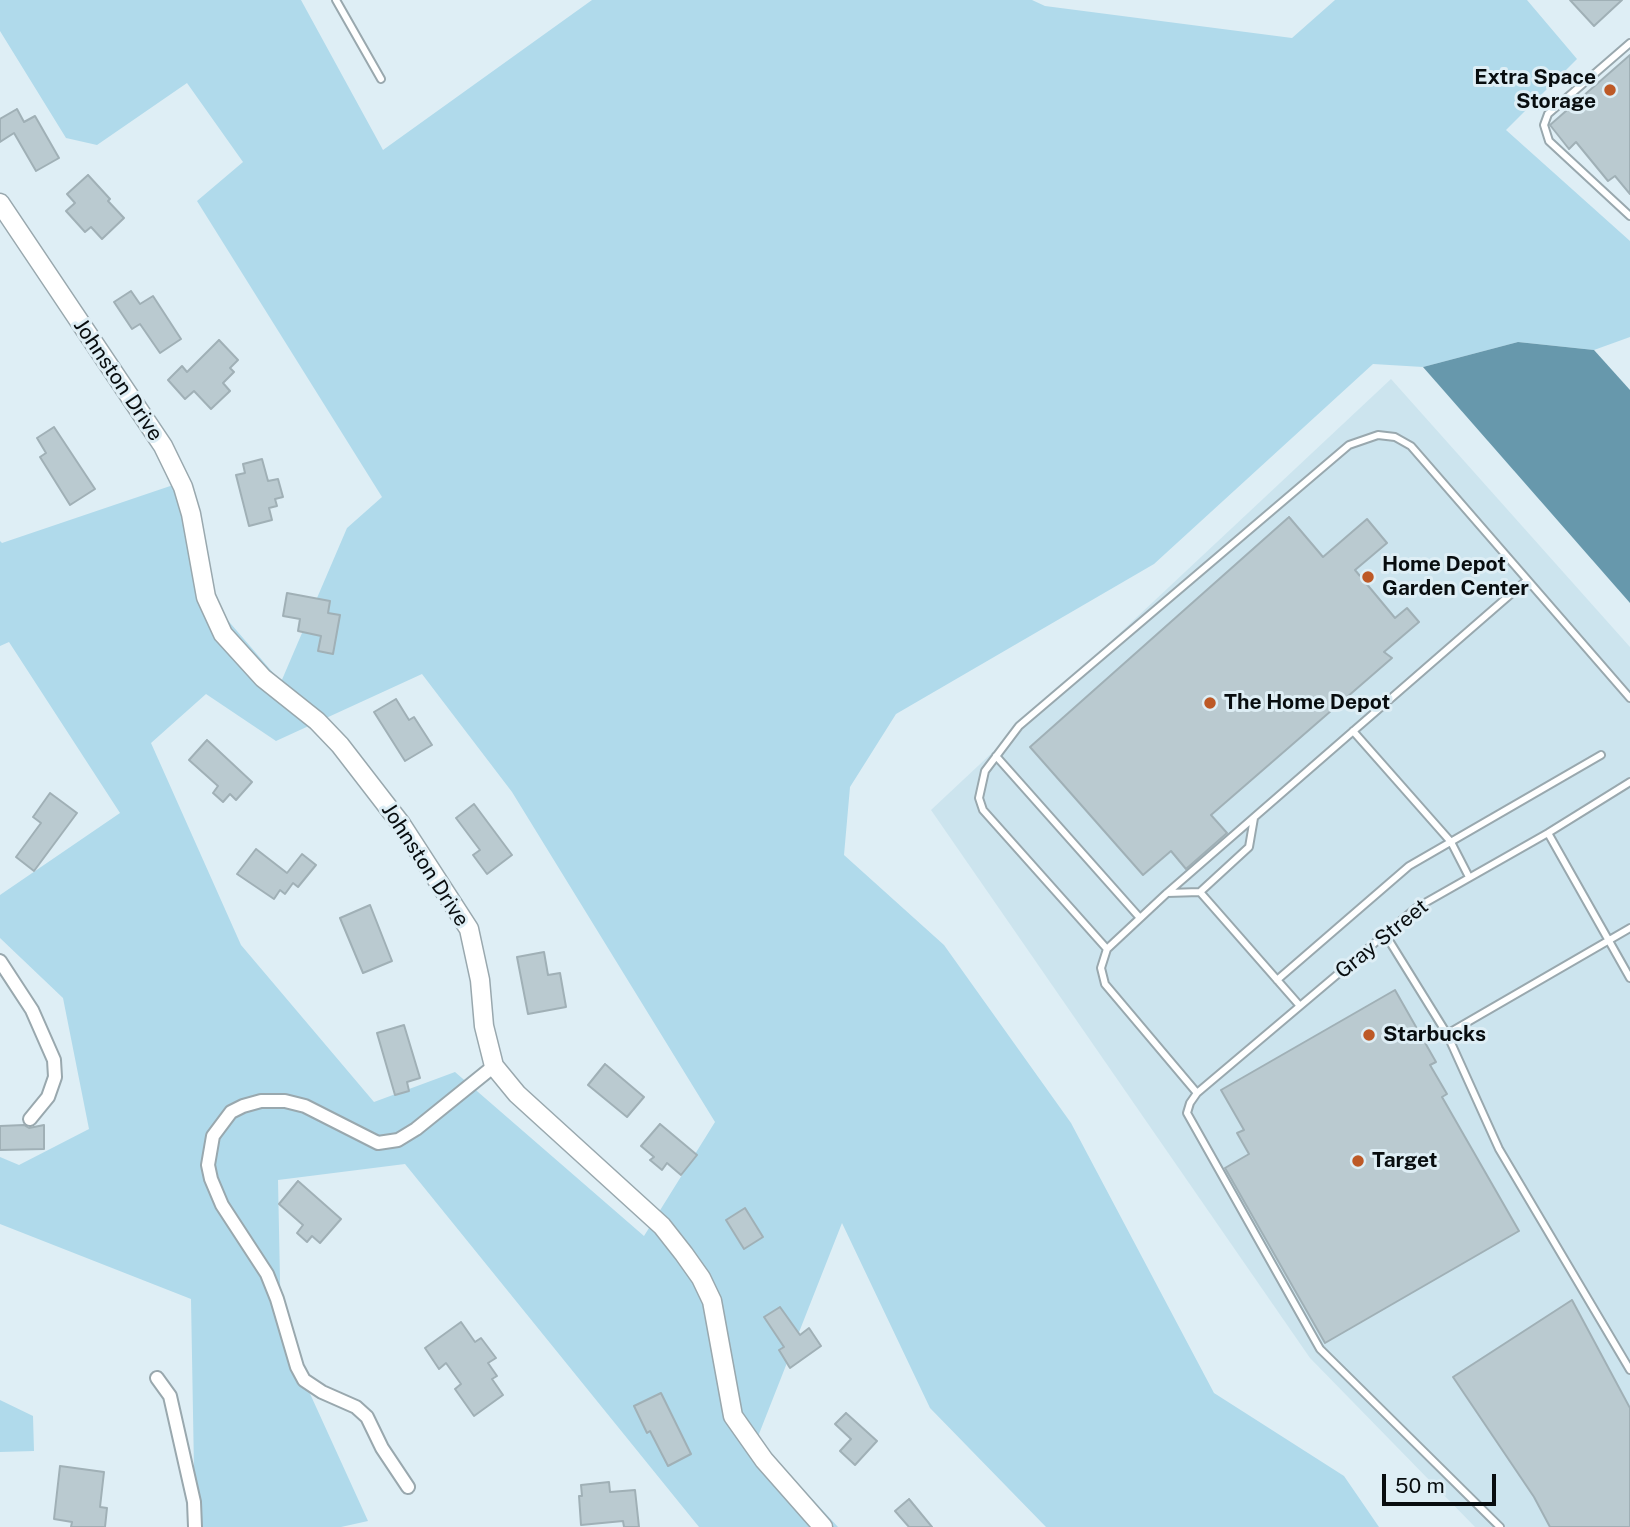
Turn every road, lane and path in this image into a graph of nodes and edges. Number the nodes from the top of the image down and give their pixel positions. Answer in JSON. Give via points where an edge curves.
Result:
{"nodes":[{"id":1,"x":336,"y":0,"type":"edge"},
{"id":2,"x":1630,"y":43,"type":"edge"},
{"id":3,"x":381,"y":79,"type":"dead end"},
{"id":4,"x":1,"y":206,"type":"edge"},
{"id":5,"x":1630,"y":216,"type":"edge"},
{"id":6,"x":1527,"y":580,"type":"junction"},
{"id":7,"x":1630,"y":698,"type":"edge"},
{"id":8,"x":1353,"y":731,"type":"junction"},
{"id":9,"x":1601,"y":755,"type":"dead end"},
{"id":10,"x":996,"y":756,"type":"junction"},
{"id":11,"x":1630,"y":782,"type":"edge"},
{"id":12,"x":1254,"y":818,"type":"junction"},
{"id":13,"x":1548,"y":833,"type":"junction"},
{"id":14,"x":1451,"y":842,"type":"junction"},
{"id":15,"x":1469,"y":877,"type":"junction"},
{"id":16,"x":1200,"y":891,"type":"junction"},
{"id":17,"x":1167,"y":893,"type":"junction"},
{"id":18,"x":1140,"y":918,"type":"junction"},
{"id":19,"x":1630,"y":928,"type":"edge"},
{"id":20,"x":1385,"y":934,"type":"junction"},
{"id":21,"x":1609,"y":941,"type":"junction"},
{"id":22,"x":1107,"y":949,"type":"junction"},
{"id":23,"x":0,"y":961,"type":"edge"},
{"id":24,"x":1630,"y":978,"type":"edge"},
{"id":25,"x":1277,"y":980,"type":"junction"},
{"id":26,"x":1300,"y":1006,"type":"junction"},
{"id":27,"x":1447,"y":1034,"type":"junction"},
{"id":28,"x":494,"y":1066,"type":"junction"},
{"id":29,"x":1197,"y":1093,"type":"junction"},
{"id":30,"x":30,"y":1119,"type":"dead end"},
{"id":31,"x":1630,"y":1370,"type":"edge"},
{"id":32,"x":157,"y":1378,"type":"dead end"},
{"id":33,"x":408,"y":1487,"type":"dead end"},
{"id":34,"x":195,"y":1527,"type":"edge"},
{"id":35,"x":823,"y":1527,"type":"edge"},
{"id":36,"x":1500,"y":1527,"type":"edge"}],
"edges":[{"from":1,"to":3,"type":"lane"},
{"from":2,"to":5,"type":"lane","via":[[1548,114],[1544,125],[1549,141]]},
{"from":4,"to":28,"type":"street","name":"Johnston Drive","via":[[163,446],[183,487],[206,597],[223,634],[263,678],[340,745],[401,824],[469,929]]},
{"from":6,"to":7,"type":"lane"},
{"from":6,"to":8,"type":"lane"},
{"from":6,"to":10,"type":"lane","via":[[1411,446],[1395,437],[1363,438],[1349,445],[1019,726]]},
{"from":8,"to":12,"type":"lane"},
{"from":8,"to":14,"type":"lane"},
{"from":9,"to":14,"type":"lane"},
{"from":10,"to":18,"type":"lane"},
{"from":10,"to":22,"type":"lane","via":[[981,783],[983,810]]},
{"from":11,"to":13,"type":"lane","name":"Gray Street"},
{"from":12,"to":16,"type":"lane","via":[[1249,847]]},
{"from":12,"to":17,"type":"lane"},
{"from":13,"to":15,"type":"lane","name":"Gray Street"},
{"from":13,"to":21,"type":"lane"},
{"from":14,"to":15,"type":"lane"},
{"from":14,"to":25,"type":"lane","via":[[1409,866]]},
{"from":15,"to":20,"type":"lane","name":"Gray Street","via":[[1416,908]]},
{"from":16,"to":17,"type":"lane"},
{"from":16,"to":25,"type":"lane"},
{"from":17,"to":18,"type":"lane"},
{"from":18,"to":22,"type":"lane"},
{"from":19,"to":21,"type":"lane"},
{"from":20,"to":26,"type":"lane","name":"Gray Street"},
{"from":20,"to":27,"type":"lane"},
{"from":21,"to":24,"type":"lane"},
{"from":21,"to":27,"type":"lane"},
{"from":22,"to":29,"type":"lane","via":[[1101,968],[1105,984]]},
{"from":23,"to":30,"type":"street","via":[[32,1010],[54,1060],[55,1077],[48,1097]]},
{"from":25,"to":26,"type":"lane"},
{"from":26,"to":29,"type":"lane","name":"Gray Street"},
{"from":27,"to":31,"type":"lane","via":[[1499,1149]]},
{"from":28,"to":33,"type":"street","via":[[398,1140],[378,1143],[305,1106],[285,1101],[243,1106],[231,1112],[213,1136],[208,1165],[211,1179],[222,1205],[267,1273],[304,1380],[366,1417]]},
{"from":28,"to":35,"type":"street","name":"Johnston Drive","via":[[517,1094],[662,1226],[684,1254],[712,1301],[733,1416],[764,1460]]},
{"from":29,"to":36,"type":"lane","name":"Gray Street","via":[[1190,1103],[1191,1122],[1320,1349]]},
{"from":32,"to":34,"type":"street","via":[[173,1407],[194,1502]]}]}
